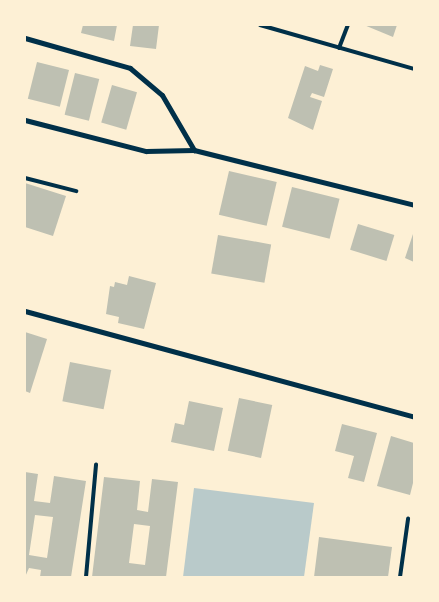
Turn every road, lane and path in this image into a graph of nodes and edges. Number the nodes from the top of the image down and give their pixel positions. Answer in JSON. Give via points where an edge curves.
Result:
{"nodes":[{"id":1,"x":260,"y":25,"type":"edge"},
{"id":2,"x":348,"y":25,"type":"edge"},
{"id":3,"x":25,"y":38,"type":"edge"},
{"id":4,"x":340,"y":48,"type":"junction"},
{"id":5,"x":414,"y":69,"type":"edge"},
{"id":6,"x":25,"y":120,"type":"edge"},
{"id":7,"x":194,"y":150,"type":"junction"},
{"id":8,"x":25,"y":178,"type":"edge"},
{"id":9,"x":76,"y":191,"type":"dead end"},
{"id":10,"x":414,"y":205,"type":"edge"},
{"id":11,"x":25,"y":312,"type":"edge"},
{"id":12,"x":414,"y":417,"type":"edge"},
{"id":13,"x":96,"y":464,"type":"dead end"},
{"id":14,"x":408,"y":519,"type":"dead end"},
{"id":15,"x":86,"y":577,"type":"edge"},
{"id":16,"x":400,"y":577,"type":"edge"}],
"edges":[{"from":1,"to":4,"type":"lane"},
{"from":2,"to":4,"type":"lane"},
{"from":3,"to":7,"type":"street","via":[[130,68],[162,95]]},
{"from":4,"to":5,"type":"lane"},
{"from":6,"to":7,"type":"street","via":[[146,151]]},
{"from":7,"to":10,"type":"street"},
{"from":8,"to":9,"type":"lane"},
{"from":11,"to":12,"type":"street"},
{"from":13,"to":15,"type":"lane"},
{"from":14,"to":16,"type":"lane"}]}
